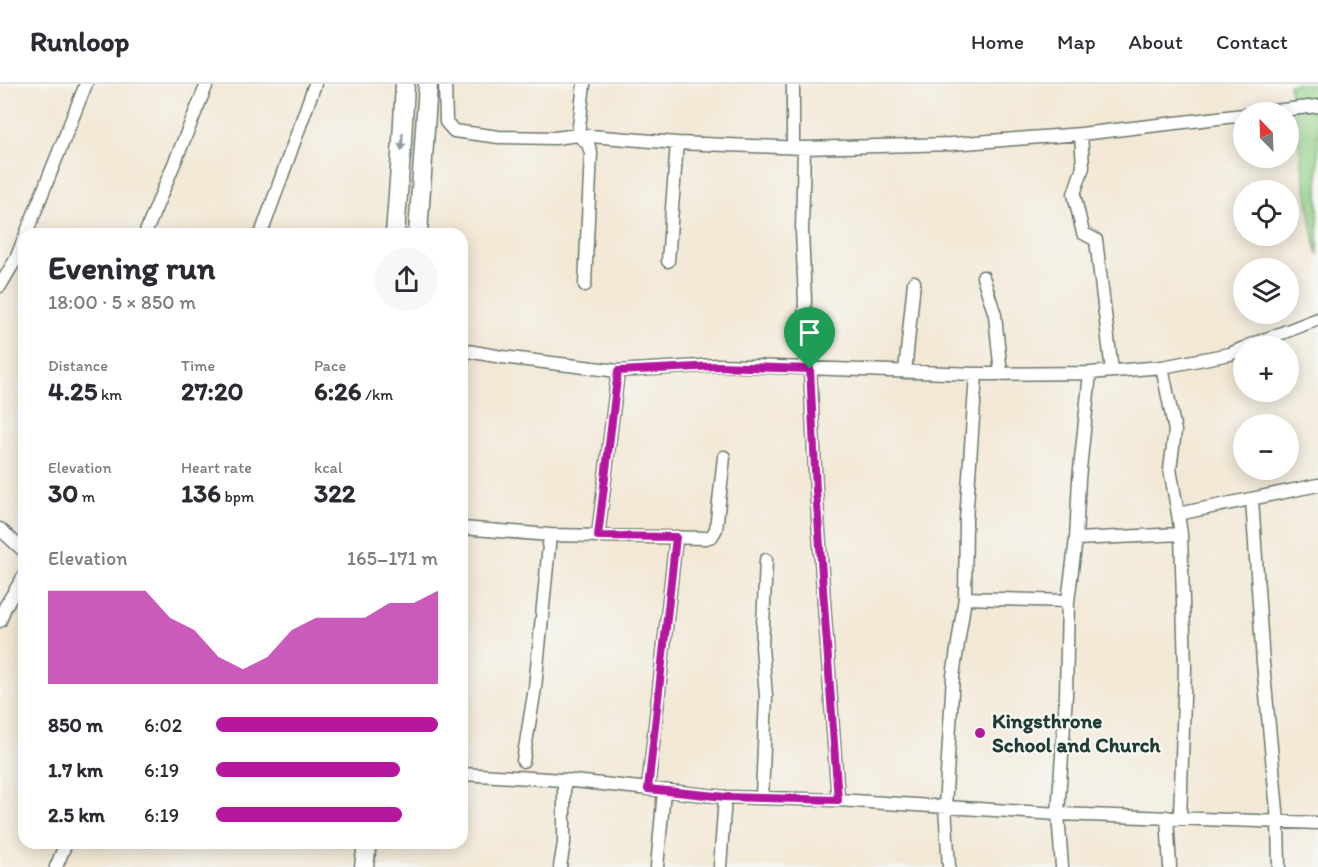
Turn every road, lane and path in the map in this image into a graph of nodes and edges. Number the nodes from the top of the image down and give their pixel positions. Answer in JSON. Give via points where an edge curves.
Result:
{"nodes":[{"id":1,"x":86,"y":84,"type":"edge"},
{"id":2,"x":207,"y":84,"type":"edge"},
{"id":3,"x":315,"y":84,"type":"edge"},
{"id":4,"x":405,"y":84,"type":"edge"},
{"id":5,"x":428,"y":84,"type":"edge"},
{"id":6,"x":445,"y":84,"type":"edge"},
{"id":7,"x":584,"y":84,"type":"edge"},
{"id":8,"x":793,"y":84,"type":"edge"},
{"id":9,"x":1318,"y":106,"type":"edge"},
{"id":10,"x":1299,"y":108,"type":"edge"},
{"id":11,"x":1233,"y":116,"type":"edge"},
{"id":12,"x":1081,"y":134,"type":"junction"},
{"id":13,"x":578,"y":135,"type":"junction"},
{"id":14,"x":677,"y":143,"type":"junction"},
{"id":15,"x":798,"y":147,"type":"junction"},
{"id":16,"x":28,"y":228,"type":"edge"},
{"id":17,"x":147,"y":228,"type":"edge"},
{"id":18,"x":263,"y":228,"type":"edge"},
{"id":19,"x":395,"y":228,"type":"edge"},
{"id":20,"x":418,"y":228,"type":"edge"},
{"id":21,"x":668,"y":261,"type":"dead end"},
{"id":22,"x":18,"y":263,"type":"edge"},
{"id":23,"x":983,"y":277,"type":"dead end"},
{"id":24,"x":914,"y":282,"type":"dead end"},
{"id":25,"x":585,"y":285,"type":"dead end"},
{"id":26,"x":0,"y":286,"type":"edge"},
{"id":27,"x":1318,"y":319,"type":"edge"},
{"id":28,"x":1274,"y":336,"type":"edge"},
{"id":29,"x":468,"y":351,"type":"edge"},
{"id":30,"x":1233,"y":353,"type":"edge"},
{"id":31,"x":1162,"y":367,"type":"junction"},
{"id":32,"x":810,"y":369,"type":"junction"},
{"id":33,"x":618,"y":371,"type":"junction"},
{"id":34,"x":1112,"y":371,"type":"junction"},
{"id":35,"x":905,"y":372,"type":"junction"},
{"id":36,"x":1090,"y":373,"type":"junction"},
{"id":37,"x":976,"y":374,"type":"junction"},
{"id":38,"x":1001,"y":374,"type":"junction"},
{"id":39,"x":724,"y":458,"type":"dead end"},
{"id":40,"x":1318,"y":485,"type":"edge"},
{"id":41,"x":1252,"y":499,"type":"junction"},
{"id":42,"x":1178,"y":514,"type":"junction"},
{"id":43,"x":468,"y":528,"type":"edge"},
{"id":44,"x":0,"y":529,"type":"edge"},
{"id":45,"x":1181,"y":534,"type":"junction"},
{"id":46,"x":550,"y":535,"type":"junction"},
{"id":47,"x":598,"y":536,"type":"junction"},
{"id":48,"x":676,"y":537,"type":"junction"},
{"id":49,"x":1076,"y":539,"type":"junction"},
{"id":50,"x":18,"y":542,"type":"edge"},
{"id":51,"x":766,"y":560,"type":"dead end"},
{"id":52,"x":18,"y":585,"type":"edge"},
{"id":53,"x":965,"y":598,"type":"junction"},
{"id":54,"x":1068,"y":601,"type":"junction"},
{"id":55,"x":0,"y":621,"type":"edge"},
{"id":56,"x":524,"y":761,"type":"dead end"},
{"id":57,"x":468,"y":774,"type":"edge"},
{"id":58,"x":564,"y":780,"type":"junction"},
{"id":59,"x":648,"y":789,"type":"junction"},
{"id":60,"x":664,"y":791,"type":"junction"},
{"id":61,"x":725,"y":797,"type":"junction"},
{"id":62,"x":762,"y":798,"type":"junction"},
{"id":63,"x":838,"y":800,"type":"junction"},
{"id":64,"x":945,"y":807,"type":"junction"},
{"id":65,"x":1058,"y":814,"type":"junction"},
{"id":66,"x":1174,"y":818,"type":"junction"},
{"id":67,"x":1278,"y":821,"type":"junction"},
{"id":68,"x":1318,"y":824,"type":"edge"},
{"id":69,"x":64,"y":849,"type":"edge"},
{"id":70,"x":366,"y":849,"type":"edge"},
{"id":71,"x":378,"y":849,"type":"edge"},
{"id":72,"x":56,"y":867,"type":"edge"},
{"id":73,"x":364,"y":867,"type":"edge"},
{"id":74,"x":376,"y":867,"type":"edge"},
{"id":75,"x":560,"y":867,"type":"edge"},
{"id":76,"x":657,"y":867,"type":"edge"},
{"id":77,"x":720,"y":867,"type":"edge"},
{"id":78,"x":949,"y":867,"type":"edge"},
{"id":79,"x":1062,"y":867,"type":"edge"},
{"id":80,"x":1170,"y":867,"type":"edge"},
{"id":81,"x":1279,"y":867,"type":"edge"}],
"edges":[{"from":1,"to":16,"type":"street"},
{"from":2,"to":17,"type":"street"},
{"from":3,"to":18,"type":"street"},
{"from":4,"to":19,"type":"main road","one_way":true},
{"from":5,"to":20,"type":"main road"},
{"from":6,"to":13,"type":"street","via":[[446,122],[454,131],[555,138]]},
{"from":7,"to":13,"type":"street"},
{"from":8,"to":15,"type":"street"},
{"from":9,"to":10,"type":"street"},
{"from":11,"to":12,"type":"street"},
{"from":12,"to":15,"type":"street","via":[[952,144]]},
{"from":12,"to":34,"type":"street","via":[[1083,167],[1074,194],[1083,232],[1096,240]]},
{"from":13,"to":14,"type":"street"},
{"from":13,"to":25,"type":"street","via":[[591,153]]},
{"from":14,"to":15,"type":"street"},
{"from":14,"to":21,"type":"street"},
{"from":15,"to":32,"type":"street","via":[[804,356]]},
{"from":22,"to":26,"type":"street"},
{"from":23,"to":38,"type":"street","via":[[995,315]]},
{"from":24,"to":35,"type":"street"},
{"from":27,"to":28,"type":"street"},
{"from":29,"to":33,"type":"street"},
{"from":30,"to":31,"type":"street"},
{"from":31,"to":34,"type":"street"},
{"from":31,"to":42,"type":"street","via":[[1175,431],[1170,469]]},
{"from":32,"to":33,"type":"street","via":[[717,366]]},
{"from":32,"to":35,"type":"street"},
{"from":32,"to":63,"type":"street"},
{"from":33,"to":47,"type":"street"},
{"from":34,"to":36,"type":"street"},
{"from":35,"to":37,"type":"street"},
{"from":36,"to":38,"type":"street"},
{"from":36,"to":49,"type":"street"},
{"from":37,"to":38,"type":"street"},
{"from":37,"to":53,"type":"street"},
{"from":39,"to":48,"type":"street","via":[[712,536]]},
{"from":40,"to":41,"type":"street"},
{"from":41,"to":42,"type":"street"},
{"from":41,"to":67,"type":"street"},
{"from":42,"to":45,"type":"street"},
{"from":43,"to":46,"type":"street"},
{"from":44,"to":50,"type":"street"},
{"from":45,"to":49,"type":"street"},
{"from":45,"to":66,"type":"street","via":[[1185,668]]},
{"from":46,"to":47,"type":"street"},
{"from":46,"to":56,"type":"street","via":[[536,688]]},
{"from":47,"to":48,"type":"street"},
{"from":48,"to":59,"type":"street"},
{"from":49,"to":54,"type":"street"},
{"from":51,"to":62,"type":"street"},
{"from":52,"to":55,"type":"street"},
{"from":53,"to":54,"type":"street"},
{"from":53,"to":64,"type":"street","via":[[953,676]]},
{"from":54,"to":65,"type":"street"},
{"from":57,"to":58,"type":"street"},
{"from":58,"to":59,"type":"street"},
{"from":58,"to":75,"type":"street"},
{"from":59,"to":60,"type":"street"},
{"from":60,"to":61,"type":"street"},
{"from":60,"to":76,"type":"street"},
{"from":61,"to":62,"type":"street"},
{"from":61,"to":77,"type":"street"},
{"from":62,"to":63,"type":"street"},
{"from":63,"to":64,"type":"street"},
{"from":64,"to":65,"type":"street"},
{"from":64,"to":78,"type":"street"},
{"from":65,"to":66,"type":"street"},
{"from":65,"to":79,"type":"street"},
{"from":66,"to":67,"type":"street"},
{"from":66,"to":80,"type":"street"},
{"from":67,"to":68,"type":"street"},
{"from":67,"to":81,"type":"street"},
{"from":69,"to":72,"type":"street"},
{"from":70,"to":73,"type":"main road"},
{"from":71,"to":74,"type":"main road"}]}
